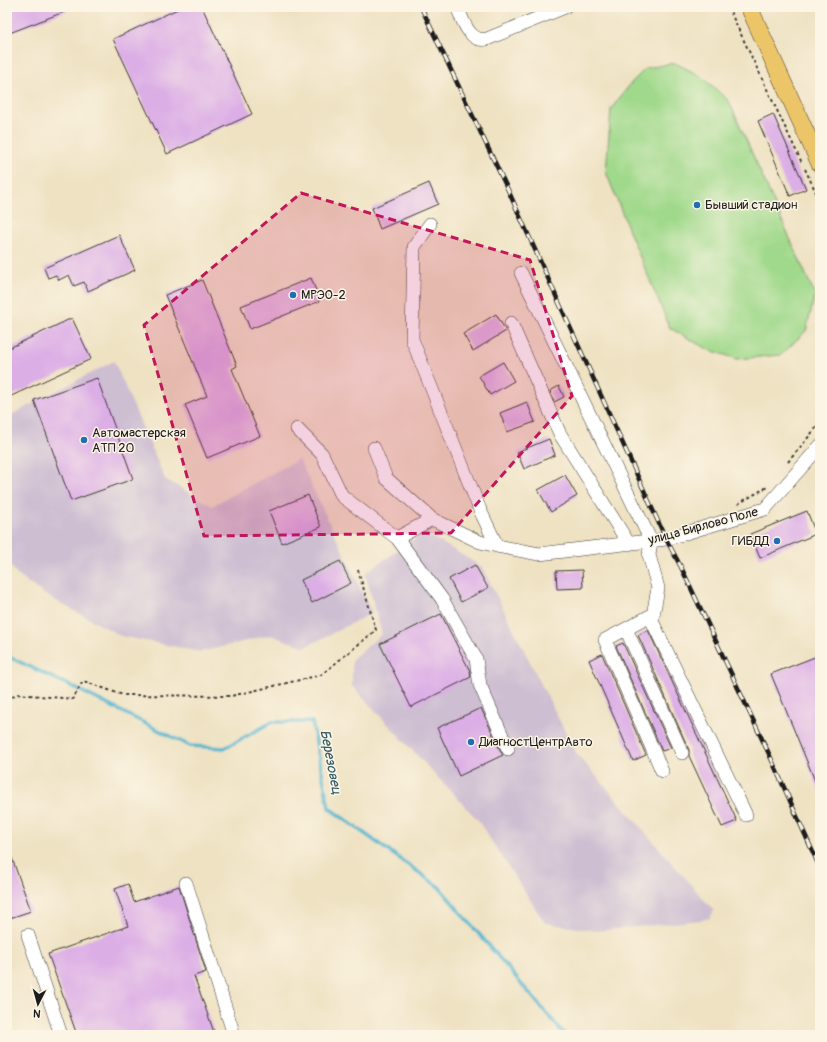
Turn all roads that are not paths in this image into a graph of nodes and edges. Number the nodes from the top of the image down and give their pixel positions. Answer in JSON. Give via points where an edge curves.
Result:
{"nodes":[{"id":1,"x":457,"y":7,"type":"edge"},
{"id":2,"x":565,"y":7,"type":"edge"},
{"id":3,"x":749,"y":7,"type":"edge"},
{"id":4,"x":756,"y":15,"type":"edge"},
{"id":5,"x":820,"y":164,"type":"edge"},
{"id":6,"x":430,"y":224,"type":"dead end"},
{"id":7,"x":521,"y":273,"type":"dead end"},
{"id":8,"x":511,"y":322,"type":"dead end"},
{"id":9,"x":297,"y":429,"type":"dead end"},
{"id":10,"x":820,"y":446,"type":"edge"},
{"id":11,"x":374,"y":448,"type":"dead end"},
{"id":12,"x":432,"y":519,"type":"junction"},
{"id":13,"x":397,"y":538,"type":"junction"},
{"id":14,"x":651,"y":541,"type":"junction"},
{"id":15,"x":628,"y":544,"type":"junction"},
{"id":16,"x":497,"y":546,"type":"junction"},
{"id":17,"x":652,"y":615,"type":"junction"},
{"id":18,"x":626,"y":629,"type":"junction"},
{"id":19,"x":508,"y":749,"type":"dead end"},
{"id":20,"x":682,"y":753,"type":"dead end"},
{"id":21,"x":662,"y":771,"type":"dead end"},
{"id":22,"x":746,"y":815,"type":"dead end"},
{"id":23,"x":186,"y":883,"type":"dead end"},
{"id":24,"x":28,"y":935,"type":"dead end"},
{"id":25,"x":61,"y":1035,"type":"edge"},
{"id":26,"x":234,"y":1035,"type":"edge"}],
"edges":[{"from":1,"to":2,"type":"street","via":[[468,31],[475,38],[482,40]]},
{"from":3,"to":4,"type":"main road"},
{"from":4,"to":5,"type":"main road"},
{"from":6,"to":16,"type":"street","via":[[414,247],[412,339],[480,510]]},
{"from":7,"to":14,"type":"street"},
{"from":8,"to":15,"type":"street","via":[[560,434]]},
{"from":9,"to":13,"type":"street","via":[[322,454],[342,496]]},
{"from":10,"to":14,"type":"street","name":"улица Бирлово Поле","via":[[765,509],[666,539]]},
{"from":11,"to":12,"type":"street","name":"улица Бирлово Поле","via":[[386,478]]},
{"from":12,"to":13,"type":"street"},
{"from":12,"to":16,"type":"street","name":"улица Бирлово Поле","via":[[480,542]]},
{"from":13,"to":19,"type":"street","via":[[442,599],[476,659],[480,685]]},
{"from":14,"to":15,"type":"street","name":"улица Бирлово Поле"},
{"from":14,"to":17,"type":"street","via":[[649,555],[658,588]]},
{"from":15,"to":16,"type":"street","name":"улица Бирлово Поле","via":[[539,554]]},
{"from":17,"to":18,"type":"street"},
{"from":17,"to":22,"type":"street","via":[[652,621]]},
{"from":18,"to":20,"type":"street"},
{"from":18,"to":21,"type":"street","via":[[605,640]]},
{"from":23,"to":26,"type":"street"},
{"from":24,"to":25,"type":"street"}]}
